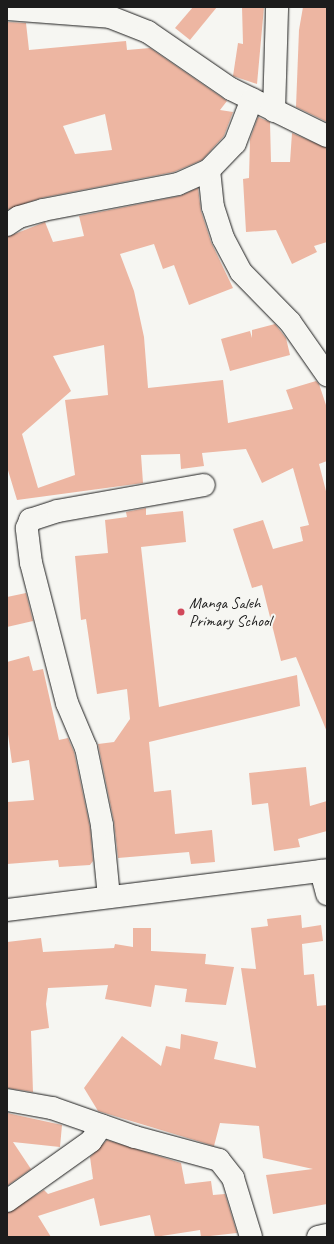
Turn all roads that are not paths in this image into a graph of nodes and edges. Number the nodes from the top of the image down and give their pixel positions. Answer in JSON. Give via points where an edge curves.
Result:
{"nodes":[{"id":1,"x":277,"y":7,"type":"edge"},
{"id":2,"x":7,"y":10,"type":"edge"},
{"id":3,"x":252,"y":99,"type":"junction"},
{"id":4,"x":274,"y":111,"type":"junction"},
{"id":5,"x":327,"y":136,"type":"edge"},
{"id":6,"x":209,"y":170,"type":"junction"},
{"id":7,"x":7,"y":225,"type":"edge"},
{"id":8,"x":327,"y":375,"type":"edge"},
{"id":9,"x":204,"y":485,"type":"dead end"},
{"id":10,"x":324,"y":871,"type":"edge"},
{"id":11,"x":327,"y":894,"type":"edge"},
{"id":12,"x":109,"y":897,"type":"junction"},
{"id":13,"x":7,"y":910,"type":"edge"},
{"id":14,"x":7,"y":1100,"type":"edge"},
{"id":15,"x":102,"y":1126,"type":"junction"},
{"id":16,"x":7,"y":1201,"type":"edge"},
{"id":17,"x":327,"y":1235,"type":"edge"},
{"id":18,"x":251,"y":1237,"type":"edge"},
{"id":19,"x":318,"y":1237,"type":"edge"}],
"edges":[{"from":1,"to":4,"type":"street"},
{"from":2,"to":3,"type":"street","via":[[110,17],[148,32],[231,88]]},
{"from":3,"to":4,"type":"street"},
{"from":3,"to":6,"type":"street","via":[[235,143]]},
{"from":4,"to":5,"type":"street"},
{"from":6,"to":7,"type":"street","via":[[178,184],[43,210],[19,217]]},
{"from":6,"to":8,"type":"street","via":[[213,207],[223,238],[241,272],[290,322]]},
{"from":9,"to":12,"type":"street","via":[[58,511],[30,520],[27,528],[31,563],[67,703],[86,748],[102,825]]},
{"from":10,"to":11,"type":"street"},
{"from":10,"to":12,"type":"street"},
{"from":12,"to":13,"type":"street"},
{"from":14,"to":15,"type":"street","via":[[52,1108]]},
{"from":15,"to":16,"type":"street","via":[[91,1141]]},
{"from":15,"to":18,"type":"street","via":[[219,1160],[233,1178]]},
{"from":17,"to":19,"type":"street"}]}
